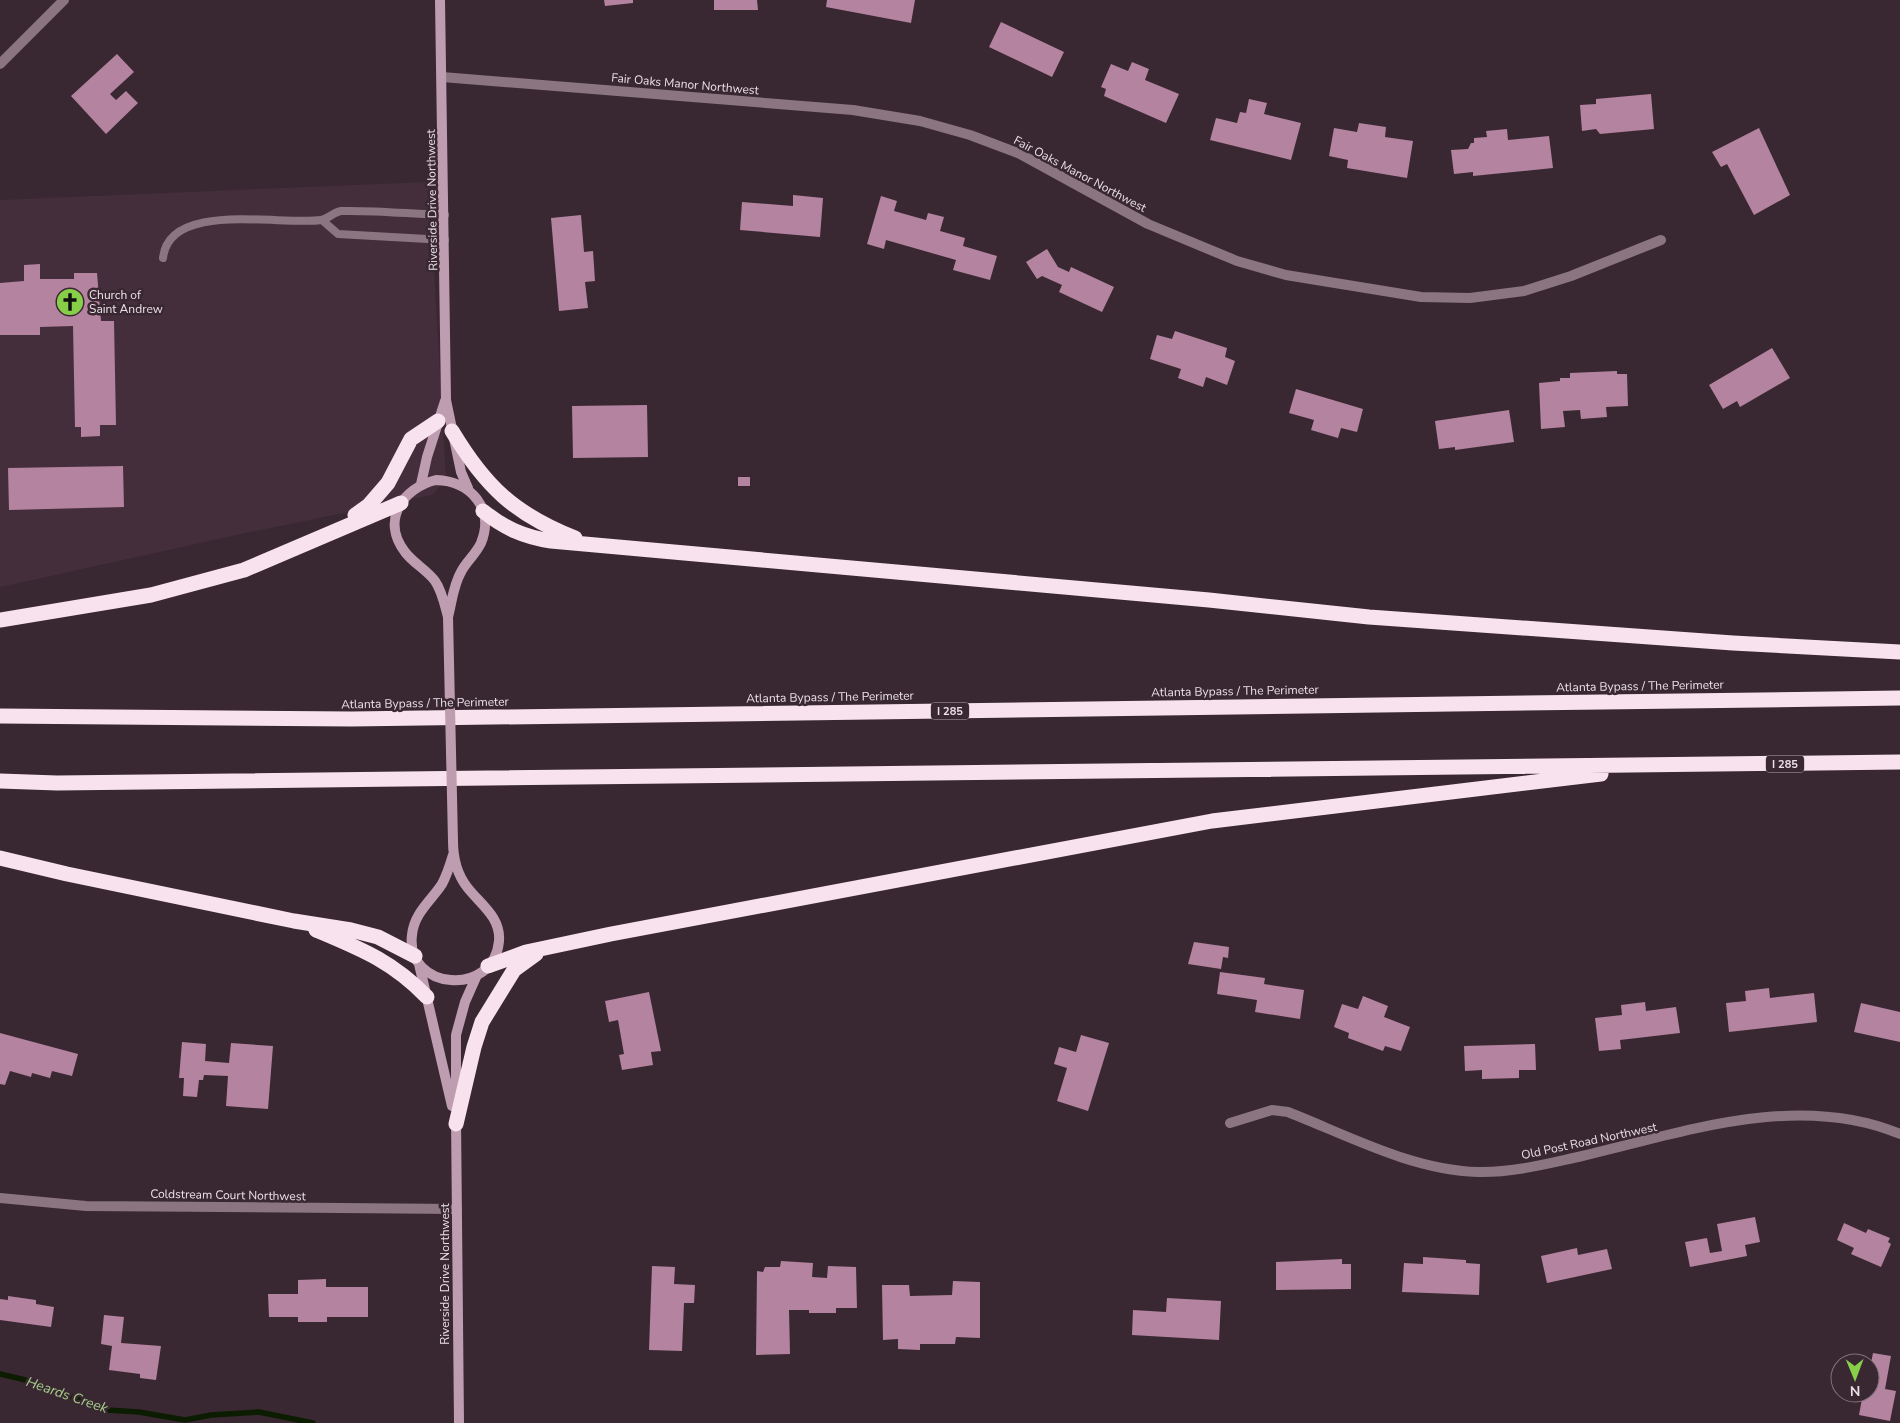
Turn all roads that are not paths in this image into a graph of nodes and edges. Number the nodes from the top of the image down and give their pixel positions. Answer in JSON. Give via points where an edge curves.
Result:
{"nodes":[{"id":1,"x":64,"y":0,"type":"edge"},
{"id":2,"x":440,"y":0,"type":"edge"},
{"id":3,"x":0,"y":64,"type":"edge"},
{"id":4,"x":442,"y":76,"type":"junction"},
{"id":5,"x":445,"y":215,"type":"junction"},
{"id":6,"x":322,"y":220,"type":"junction"},
{"id":7,"x":445,"y":240,"type":"junction"},
{"id":8,"x":1661,"y":240,"type":"dead end"},
{"id":9,"x":163,"y":258,"type":"dead end"},
{"id":10,"x":446,"y":400,"type":"junction"},
{"id":11,"x":438,"y":421,"type":"junction"},
{"id":12,"x":452,"y":431,"type":"junction"},
{"id":13,"x":421,"y":484,"type":"junction"},
{"id":14,"x":468,"y":488,"type":"junction"},
{"id":15,"x":401,"y":503,"type":"junction"},
{"id":16,"x":483,"y":511,"type":"junction"},
{"id":17,"x":330,"y":533,"type":"junction"},
{"id":18,"x":590,"y":544,"type":"junction"},
{"id":19,"x":448,"y":617,"type":"junction"},
{"id":20,"x":0,"y":620,"type":"edge"},
{"id":21,"x":1900,"y":652,"type":"edge"},
{"id":22,"x":1900,"y":698,"type":"edge"},
{"id":23,"x":0,"y":716,"type":"edge"},
{"id":24,"x":1900,"y":762,"type":"edge"},
{"id":25,"x":1670,"y":765,"type":"junction"},
{"id":26,"x":0,"y":781,"type":"edge"},
{"id":27,"x":453,"y":856,"type":"junction"},
{"id":28,"x":0,"y":858,"type":"edge"},
{"id":29,"x":294,"y":921,"type":"junction"},
{"id":30,"x":545,"y":948,"type":"junction"},
{"id":31,"x":417,"y":959,"type":"junction"},
{"id":32,"x":482,"y":971,"type":"junction"},
{"id":33,"x":427,"y":997,"type":"junction"},
{"id":34,"x":1230,"y":1123,"type":"dead end"},
{"id":35,"x":456,"y":1124,"type":"junction"},
{"id":36,"x":1900,"y":1134,"type":"edge"},
{"id":37,"x":0,"y":1198,"type":"edge"},
{"id":38,"x":457,"y":1209,"type":"junction"},
{"id":39,"x":459,"y":1423,"type":"edge"}],
"edges":[{"from":1,"to":3,"type":"street"},
{"from":2,"to":4,"type":"street","name":"Riverside Drive Northwest"},
{"from":4,"to":5,"type":"street","name":"Riverside Drive Northwest"},
{"from":4,"to":8,"type":"street","name":"Fair Oaks Manor Northwest","via":[[853,110],[920,121],[1018,153],[1148,224],[1237,261],[1286,275],[1421,297],[1470,298],[1524,291],[1572,276]]},
{"from":5,"to":6,"type":"lane","via":[[339,211]]},
{"from":5,"to":7,"type":"street","name":"Riverside Drive Northwest"},
{"from":6,"to":7,"type":"lane","via":[[338,234]]},
{"from":6,"to":9,"type":"lane","via":[[258,218],[206,222],[169,238]]},
{"from":7,"to":10,"type":"street","name":"Riverside Drive Northwest"},
{"from":10,"to":11,"type":"street","name":"Riverside Drive Northwest"},
{"from":10,"to":12,"type":"street","name":"Riverside Drive Northwest"},
{"from":11,"to":13,"type":"street","name":"Riverside Drive Northwest"},
{"from":11,"to":17,"type":"highway","via":[[410,439],[388,482],[369,505]]},
{"from":12,"to":14,"type":"street","name":"Riverside Drive Northwest"},
{"from":12,"to":18,"type":"highway","via":[[490,485],[516,508],[545,526]]},
{"from":13,"to":14,"type":"street","via":[[446,480]]},
{"from":13,"to":15,"type":"street"},
{"from":14,"to":16,"type":"street","name":"Riverside Drive Northwest"},
{"from":15,"to":17,"type":"highway"},
{"from":15,"to":19,"type":"street","via":[[395,530],[399,543],[435,581]]},
{"from":16,"to":18,"type":"highway","via":[[511,531],[530,538]]},
{"from":16,"to":19,"type":"street","via":[[484,534],[461,572]]},
{"from":17,"to":20,"type":"highway","via":[[244,570],[151,596]]},
{"from":18,"to":21,"type":"highway","via":[[1369,617]]},
{"from":19,"to":27,"type":"street","bridge":true},
{"from":22,"to":23,"type":"highway","name":"Atlanta Bypass / The Perimeter","number":"I 285","via":[[352,719]]},
{"from":24,"to":25,"type":"highway","number":"I 285"},
{"from":25,"to":26,"type":"highway","number":"I 285","via":[[57,783]]},
{"from":25,"to":30,"type":"highway","via":[[1212,821]]},
{"from":27,"to":31,"type":"street","name":"Riverside Drive Northwest","via":[[442,884],[413,924],[411,937]]},
{"from":27,"to":32,"type":"street","name":"Riverside Drive Northwest","via":[[466,886],[491,913],[497,926],[499,941],[495,954]]},
{"from":28,"to":29,"type":"highway"},
{"from":29,"to":31,"type":"highway","via":[[378,937]]},
{"from":29,"to":33,"type":"highway","via":[[388,963],[408,977]]},
{"from":30,"to":32,"type":"highway","via":[[526,952]]},
{"from":30,"to":35,"type":"highway","via":[[514,970],[482,1022]]},
{"from":31,"to":32,"type":"street","via":[[427,972],[451,981],[464,980]]},
{"from":31,"to":33,"type":"street","name":"Riverside Drive Northwest"},
{"from":32,"to":35,"type":"street","name":"Riverside Drive Northwest","via":[[464,1002],[456,1035]]},
{"from":33,"to":35,"type":"street","name":"Riverside Drive Northwest"},
{"from":34,"to":36,"type":"street","name":"Old Post Road Northwest","via":[[1272,1110],[1288,1112],[1414,1162],[1479,1172],[1532,1167],[1749,1118],[1796,1114],[1842,1118]]},
{"from":35,"to":38,"type":"street","name":"Riverside Drive Northwest"},
{"from":37,"to":38,"type":"street","name":"Coldstream Court Northwest","via":[[86,1206]]},
{"from":38,"to":39,"type":"street","name":"Riverside Drive Northwest"}]}
